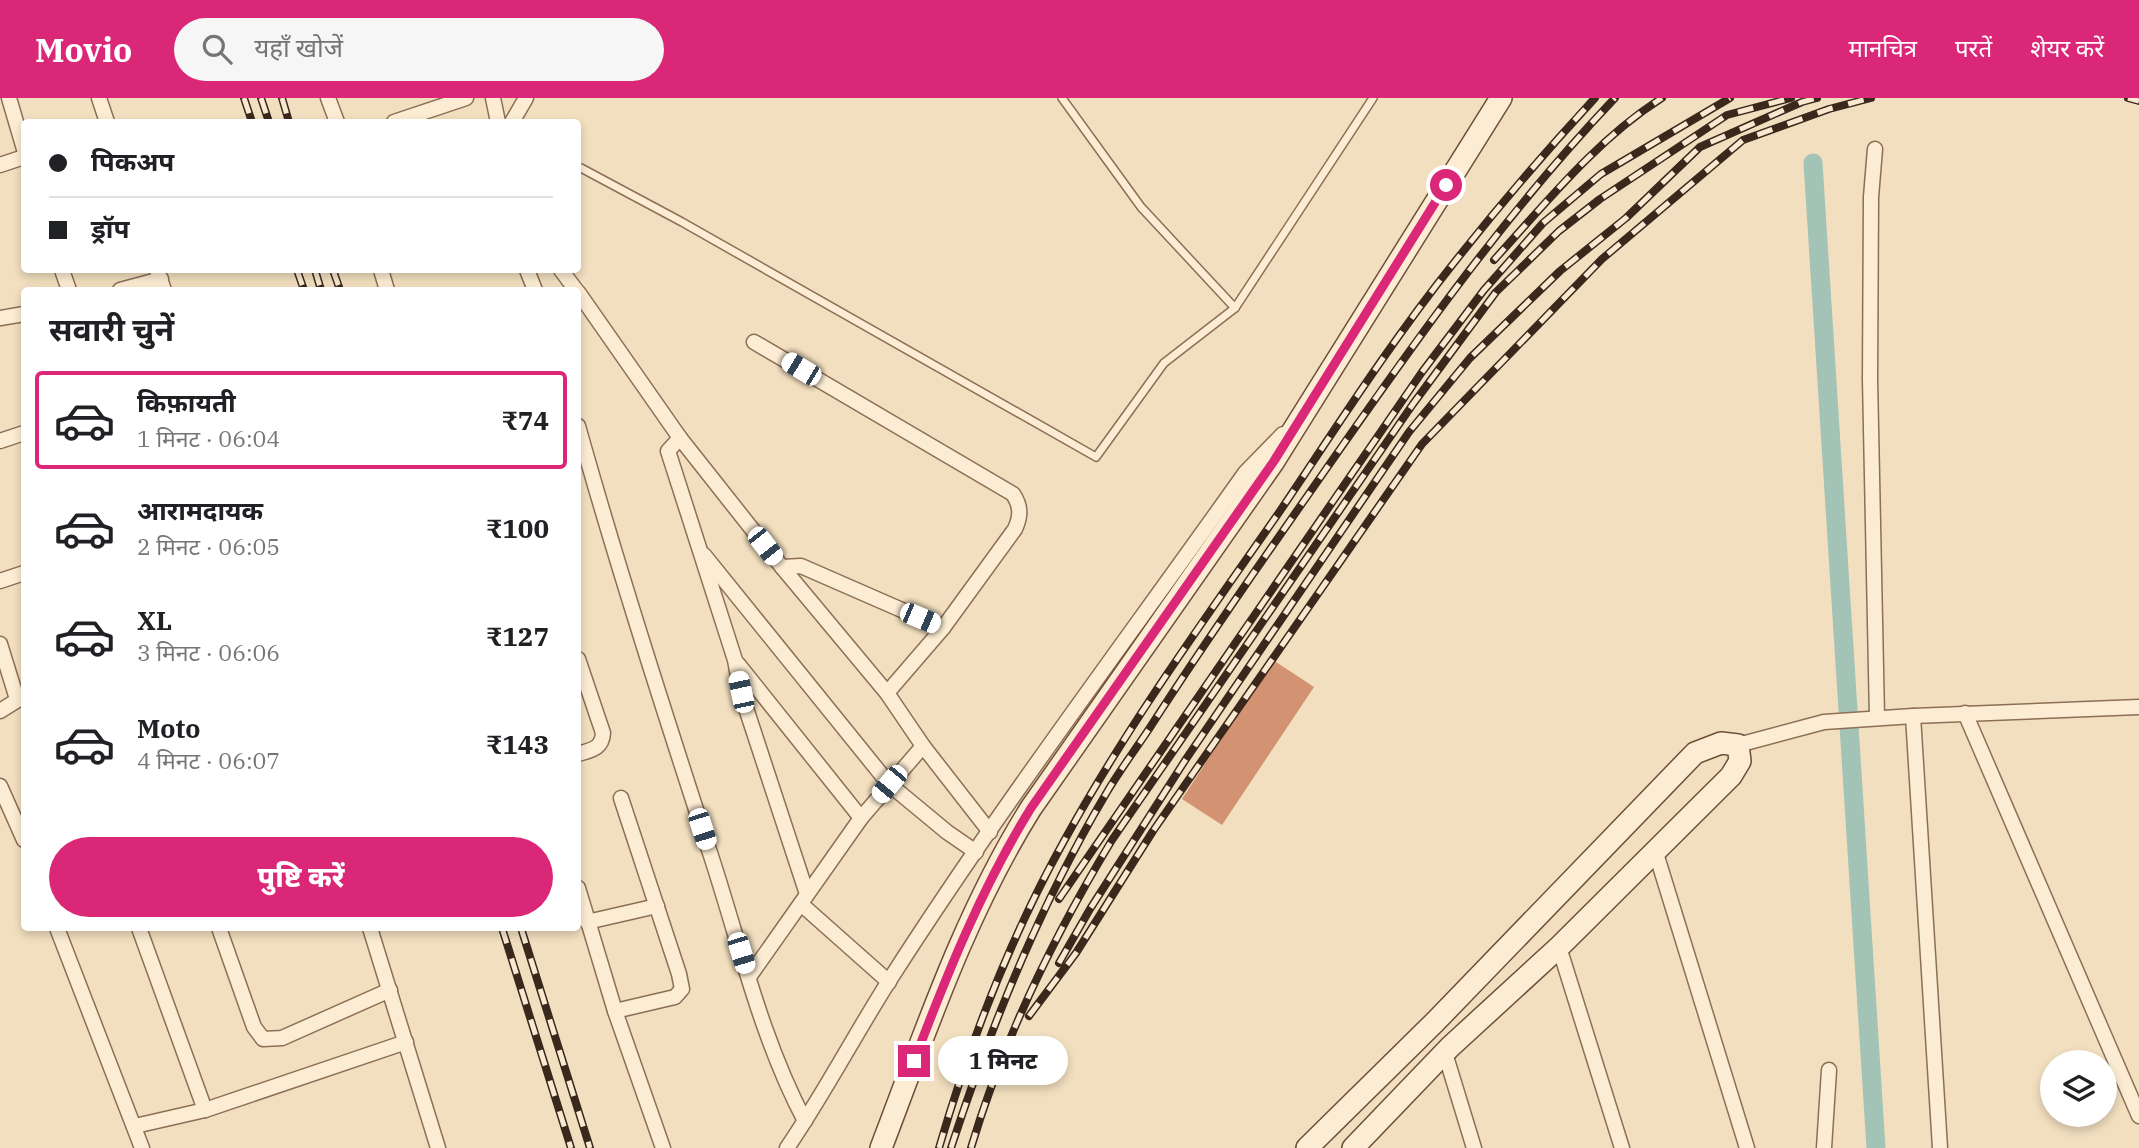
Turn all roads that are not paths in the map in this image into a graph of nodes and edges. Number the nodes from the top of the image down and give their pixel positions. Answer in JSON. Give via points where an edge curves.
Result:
{"nodes":[{"id":1,"x":9,"y":98,"type":"edge"},
{"id":2,"x":99,"y":98,"type":"edge"},
{"id":3,"x":328,"y":98,"type":"edge"},
{"id":4,"x":466,"y":98,"type":"edge"},
{"id":5,"x":494,"y":98,"type":"edge"},
{"id":6,"x":526,"y":98,"type":"edge"},
{"id":7,"x":1062,"y":98,"type":"edge"},
{"id":8,"x":1373,"y":98,"type":"edge"},
{"id":9,"x":1500,"y":98,"type":"edge"},
{"id":10,"x":106,"y":119,"type":"edge"},
{"id":11,"x":336,"y":119,"type":"edge"},
{"id":12,"x":403,"y":119,"type":"edge"},
{"id":13,"x":498,"y":119,"type":"edge"},
{"id":14,"x":514,"y":119,"type":"edge"},
{"id":15,"x":21,"y":139,"type":"edge"},
{"id":16,"x":1875,"y":149,"type":"dead end"},
{"id":17,"x":21,"y":158,"type":"edge"},
{"id":18,"x":0,"y":165,"type":"edge"},
{"id":19,"x":582,"y":168,"type":"dead end"},
{"id":20,"x":563,"y":273,"type":"edge"},
{"id":21,"x":161,"y":280,"type":"edge"},
{"id":22,"x":132,"y":287,"type":"edge"},
{"id":23,"x":574,"y":287,"type":"edge"},
{"id":24,"x":581,"y":297,"type":"edge"},
{"id":25,"x":1235,"y":308,"type":"junction"},
{"id":26,"x":21,"y":314,"type":"edge"},
{"id":27,"x":0,"y":317,"type":"edge"},
{"id":28,"x":754,"y":342,"type":"dead end"},
{"id":29,"x":1305,"y":411,"type":"junction"},
{"id":30,"x":21,"y":434,"type":"edge"},
{"id":31,"x":581,"y":437,"type":"edge"},
{"id":32,"x":680,"y":438,"type":"junction"},
{"id":33,"x":0,"y":441,"type":"edge"},
{"id":34,"x":698,"y":548,"type":"junction"},
{"id":35,"x":782,"y":567,"type":"junction"},
{"id":36,"x":21,"y":574,"type":"edge"},
{"id":37,"x":0,"y":581,"type":"edge"},
{"id":38,"x":943,"y":628,"type":"junction"},
{"id":39,"x":0,"y":644,"type":"edge"},
{"id":40,"x":735,"y":660,"type":"junction"},
{"id":41,"x":581,"y":672,"type":"edge"},
{"id":42,"x":887,"y":693,"type":"junction"},
{"id":43,"x":20,"y":697,"type":"edge"},
{"id":44,"x":2139,"y":707,"type":"edge"},
{"id":45,"x":0,"y":710,"type":"edge"},
{"id":46,"x":1965,"y":713,"type":"junction"},
{"id":47,"x":1913,"y":716,"type":"junction"},
{"id":48,"x":1877,"y":718,"type":"junction"},
{"id":49,"x":1738,"y":745,"type":"junction"},
{"id":50,"x":923,"y":746,"type":"junction"},
{"id":51,"x":581,"y":753,"type":"edge"},
{"id":52,"x":889,"y":784,"type":"junction"},
{"id":53,"x":0,"y":786,"type":"edge"},
{"id":54,"x":621,"y":798,"type":"dead end"},
{"id":55,"x":861,"y":818,"type":"junction"},
{"id":56,"x":990,"y":832,"type":"junction"},
{"id":57,"x":21,"y":833,"type":"edge"},
{"id":58,"x":1655,"y":850,"type":"junction"},
{"id":59,"x":976,"y":852,"type":"junction"},
{"id":60,"x":581,"y":899,"type":"edge"},
{"id":61,"x":804,"y":899,"type":"junction"},
{"id":62,"x":657,"y":906,"type":"junction"},
{"id":63,"x":587,"y":922,"type":"junction"},
{"id":64,"x":58,"y":931,"type":"edge"},
{"id":65,"x":140,"y":931,"type":"edge"},
{"id":66,"x":220,"y":931,"type":"edge"},
{"id":67,"x":371,"y":931,"type":"edge"},
{"id":68,"x":1559,"y":947,"type":"junction"},
{"id":69,"x":748,"y":977,"type":"junction"},
{"id":70,"x":888,"y":982,"type":"junction"},
{"id":71,"x":390,"y":990,"type":"junction"},
{"id":72,"x":615,"y":1011,"type":"junction"},
{"id":73,"x":406,"y":1042,"type":"junction"},
{"id":74,"x":1445,"y":1053,"type":"junction"},
{"id":75,"x":1829,"y":1070,"type":"dead end"},
{"id":76,"x":205,"y":1110,"type":"junction"},
{"id":77,"x":2139,"y":1116,"type":"edge"},
{"id":78,"x":805,"y":1121,"type":"junction"},
{"id":79,"x":135,"y":1126,"type":"junction"},
{"id":80,"x":142,"y":1148,"type":"edge"},
{"id":81,"x":438,"y":1148,"type":"edge"},
{"id":82,"x":663,"y":1148,"type":"edge"},
{"id":83,"x":787,"y":1148,"type":"edge"},
{"id":84,"x":881,"y":1148,"type":"edge"},
{"id":85,"x":1307,"y":1148,"type":"edge"},
{"id":86,"x":1353,"y":1148,"type":"edge"},
{"id":87,"x":1474,"y":1148,"type":"edge"},
{"id":88,"x":1622,"y":1148,"type":"edge"},
{"id":89,"x":1747,"y":1148,"type":"edge"},
{"id":90,"x":1824,"y":1148,"type":"edge"},
{"id":91,"x":1940,"y":1148,"type":"edge"}],
"edges":[{"from":1,"to":15,"type":"street"},
{"from":2,"to":10,"type":"street"},
{"from":3,"to":11,"type":"street"},
{"from":4,"to":12,"type":"street"},
{"from":5,"to":13,"type":"street"},
{"from":6,"to":14,"type":"street"},
{"from":7,"to":25,"type":"lane","via":[[1141,207]]},
{"from":8,"to":25,"type":"lane"},
{"from":9,"to":29,"type":"street"},
{"from":16,"to":48,"type":"street","via":[[1870,379]]},
{"from":17,"to":18,"type":"street"},
{"from":19,"to":25,"type":"lane","via":[[1096,457],[1164,363]]},
{"from":20,"to":23,"type":"street"},
{"from":21,"to":22,"type":"street"},
{"from":24,"to":32,"type":"street"},
{"from":26,"to":27,"type":"street"},
{"from":28,"to":38,"type":"street","via":[[1013,494],[1020,512],[1015,529]]},
{"from":29,"to":56,"type":"street","via":[[1245,473]]},
{"from":29,"to":84,"type":"street","via":[[1005,849],[931,1017]]},
{"from":30,"to":33,"type":"street"},
{"from":31,"to":69,"type":"street"},
{"from":32,"to":34,"type":"street","via":[[668,451]]},
{"from":32,"to":35,"type":"street"},
{"from":34,"to":40,"type":"street"},
{"from":34,"to":52,"type":"street"},
{"from":35,"to":38,"type":"street","via":[[801,566]]},
{"from":35,"to":42,"type":"street"},
{"from":36,"to":37,"type":"street"},
{"from":38,"to":42,"type":"street"},
{"from":39,"to":43,"type":"street"},
{"from":40,"to":55,"type":"street"},
{"from":40,"to":61,"type":"street"},
{"from":41,"to":51,"type":"street","via":[[604,733],[598,748]]},
{"from":42,"to":50,"type":"street"},
{"from":43,"to":45,"type":"street"},
{"from":44,"to":46,"type":"street"},
{"from":46,"to":47,"type":"street"},
{"from":46,"to":77,"type":"street"},
{"from":47,"to":48,"type":"street"},
{"from":47,"to":91,"type":"street"},
{"from":48,"to":49,"type":"street","via":[[1824,722]]},
{"from":49,"to":58,"type":"street","via":[[1740,761],[1731,776]]},
{"from":49,"to":85,"type":"street","via":[[1721,743],[1695,752],[1436,1022]]},
{"from":50,"to":52,"type":"street"},
{"from":50,"to":56,"type":"street"},
{"from":52,"to":55,"type":"street"},
{"from":52,"to":59,"type":"street"},
{"from":53,"to":57,"type":"street"},
{"from":54,"to":62,"type":"street"},
{"from":55,"to":61,"type":"street"},
{"from":56,"to":59,"type":"street"},
{"from":58,"to":68,"type":"street"},
{"from":58,"to":89,"type":"street"},
{"from":59,"to":70,"type":"street"},
{"from":60,"to":63,"type":"street"},
{"from":61,"to":69,"type":"street"},
{"from":61,"to":70,"type":"street"},
{"from":62,"to":63,"type":"street"},
{"from":62,"to":72,"type":"street","via":[[682,989],[675,997]]},
{"from":63,"to":72,"type":"street"},
{"from":64,"to":79,"type":"street"},
{"from":65,"to":76,"type":"street"},
{"from":66,"to":71,"type":"street","via":[[254,1027],[263,1039],[282,1038]]},
{"from":67,"to":71,"type":"street"},
{"from":68,"to":74,"type":"street"},
{"from":68,"to":88,"type":"street"},
{"from":69,"to":78,"type":"street","via":[[784,1081]]},
{"from":70,"to":78,"type":"street"},
{"from":71,"to":73,"type":"street"},
{"from":72,"to":82,"type":"street"},
{"from":73,"to":76,"type":"street"},
{"from":73,"to":81,"type":"street"},
{"from":74,"to":86,"type":"street"},
{"from":74,"to":87,"type":"street"},
{"from":75,"to":90,"type":"street"},
{"from":76,"to":79,"type":"street"},
{"from":78,"to":83,"type":"street"},
{"from":79,"to":80,"type":"street"}]}
